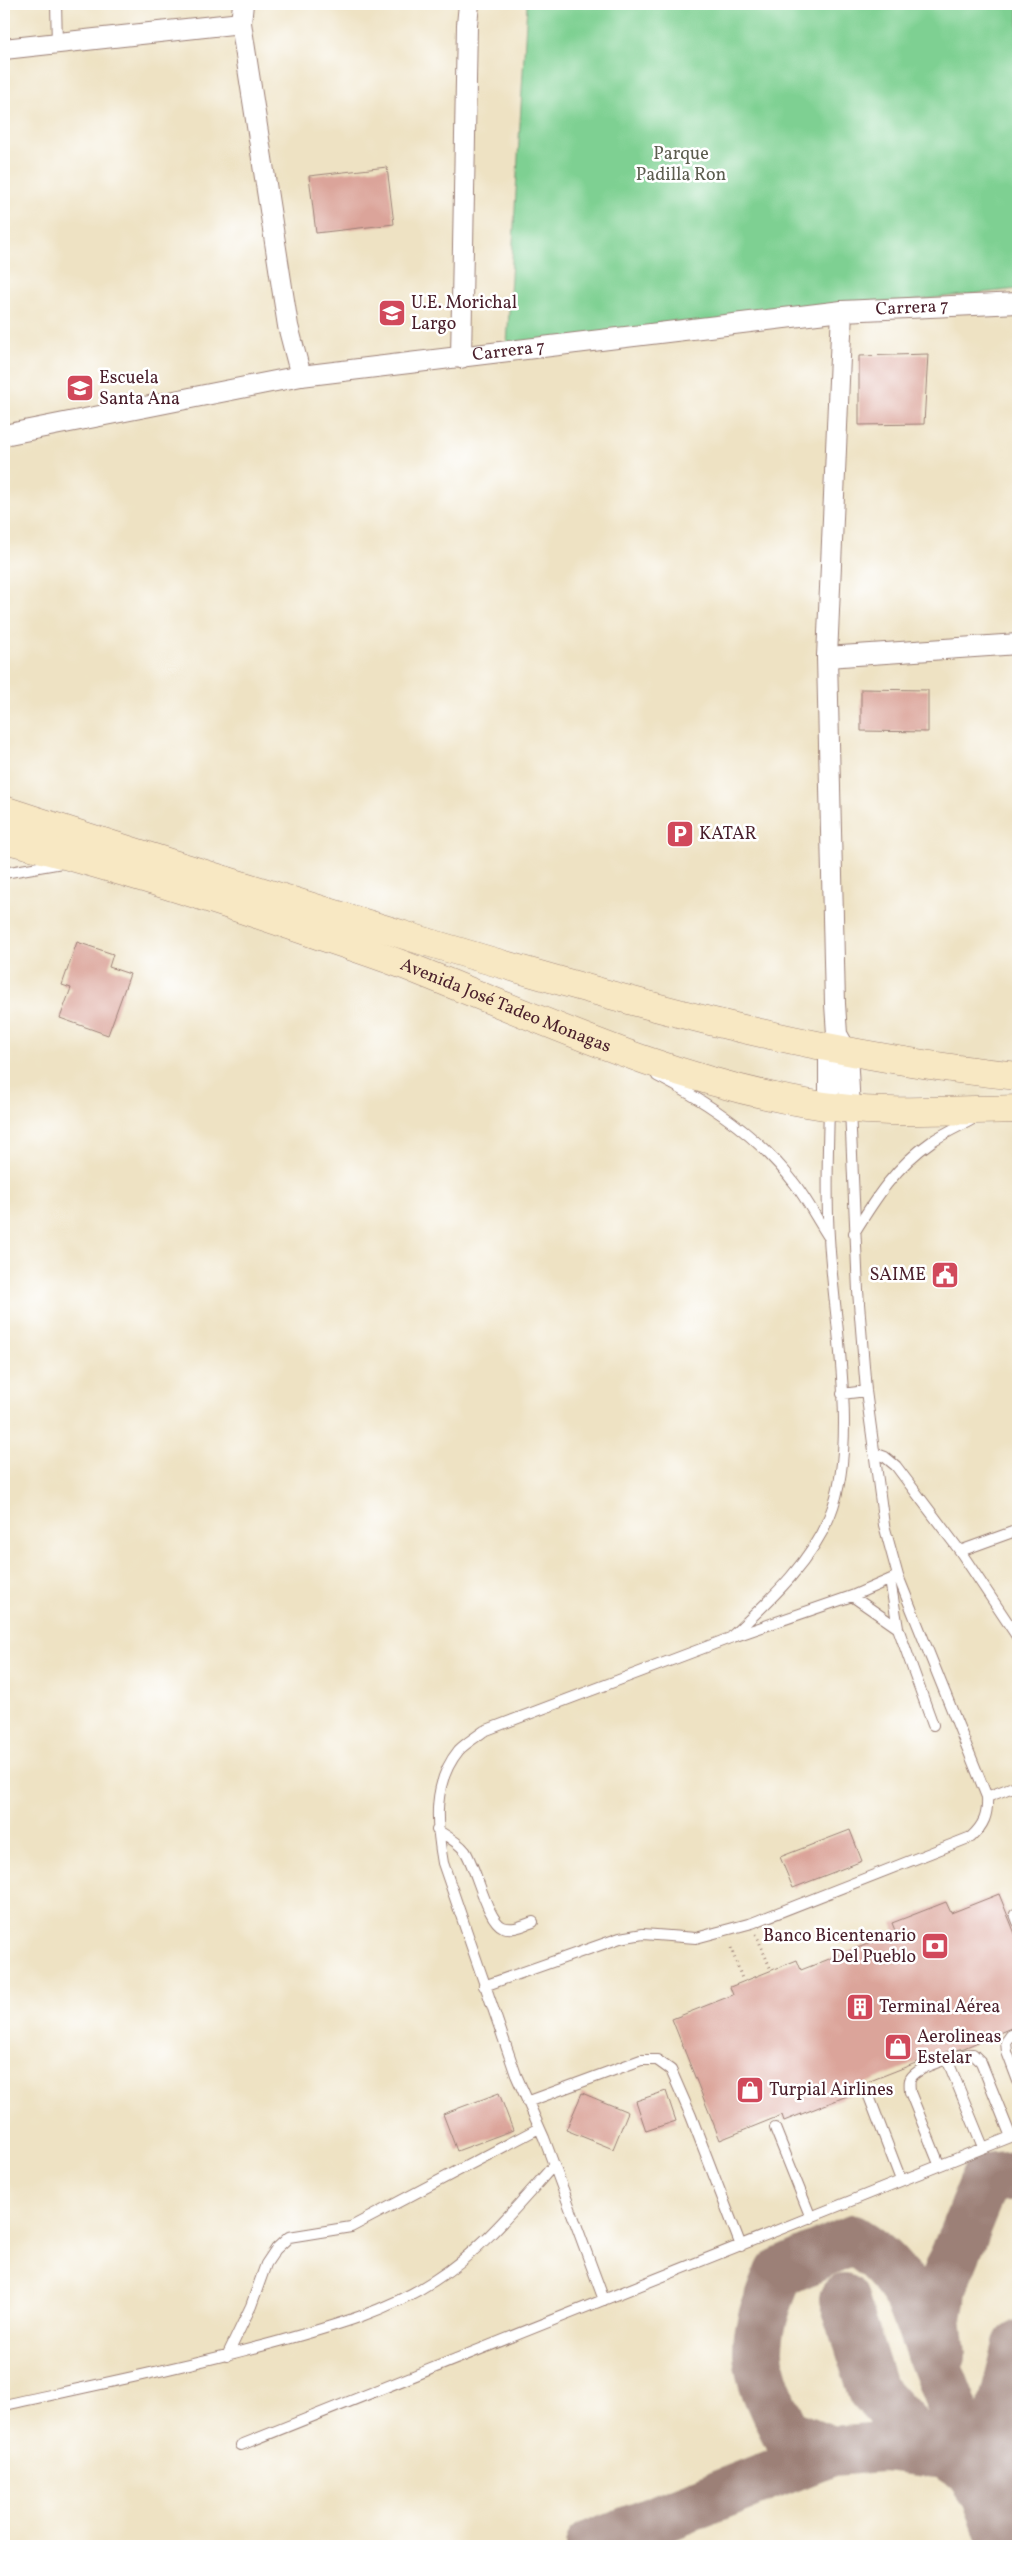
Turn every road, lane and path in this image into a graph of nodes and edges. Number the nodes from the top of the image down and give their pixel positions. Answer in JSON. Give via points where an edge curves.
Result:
{"nodes":[{"id":1,"x":56,"y":4,"type":"edge"},
{"id":2,"x":469,"y":4,"type":"edge"},
{"id":3,"x":242,"y":13,"type":"edge"},
{"id":4,"x":57,"y":43,"type":"junction"},
{"id":5,"x":4,"y":49,"type":"edge"},
{"id":6,"x":1018,"y":302,"type":"edge"},
{"id":7,"x":842,"y":311,"type":"junction"},
{"id":8,"x":461,"y":358,"type":"junction"},
{"id":9,"x":301,"y":376,"type":"junction"},
{"id":10,"x":4,"y":435,"type":"edge"},
{"id":11,"x":1018,"y":644,"type":"edge"},
{"id":12,"x":827,"y":657,"type":"junction"},
{"id":13,"x":4,"y":810,"type":"edge"},
{"id":14,"x":4,"y":840,"type":"edge"},
{"id":15,"x":83,"y":859,"type":"junction"},
{"id":16,"x":4,"y":873,"type":"edge"},
{"id":17,"x":583,"y":1038,"type":"junction"},
{"id":18,"x":838,"y":1045,"type":"junction"},
{"id":19,"x":1018,"y":1076,"type":"edge"},
{"id":20,"x":839,"y":1108,"type":"junction"},
{"id":21,"x":990,"y":1109,"type":"junction"},
{"id":22,"x":1018,"y":1109,"type":"edge"},
{"id":23,"x":854,"y":1234,"type":"junction"},
{"id":24,"x":829,"y":1236,"type":"junction"},
{"id":25,"x":866,"y":1391,"type":"junction"},
{"id":26,"x":842,"y":1394,"type":"junction"},
{"id":27,"x":874,"y":1453,"type":"junction"},
{"id":28,"x":1018,"y":1530,"type":"edge"},
{"id":29,"x":960,"y":1551,"type":"junction"},
{"id":30,"x":894,"y":1578,"type":"junction"},
{"id":31,"x":852,"y":1596,"type":"junction"},
{"id":32,"x":898,"y":1628,"type":"junction"},
{"id":33,"x":730,"y":1638,"type":"junction"},
{"id":34,"x":1018,"y":1638,"type":"edge"},
{"id":35,"x":933,"y":1725,"type":"dead end"},
{"id":36,"x":1018,"y":1785,"type":"edge"},
{"id":37,"x":988,"y":1798,"type":"junction"},
{"id":38,"x":437,"y":1830,"type":"junction"},
{"id":39,"x":533,"y":1922,"type":"dead end"},
{"id":40,"x":756,"y":1934,"type":"dead end"},
{"id":41,"x":731,"y":1948,"type":"dead end"},
{"id":42,"x":771,"y":1970,"type":"dead end"},
{"id":43,"x":743,"y":1981,"type":"dead end"},
{"id":44,"x":484,"y":1986,"type":"junction"},
{"id":45,"x":1018,"y":2032,"type":"edge"},
{"id":46,"x":947,"y":2059,"type":"junction"},
{"id":47,"x":1018,"y":2081,"type":"edge"},
{"id":48,"x":867,"y":2091,"type":"dead end"},
{"id":49,"x":527,"y":2102,"type":"junction"},
{"id":50,"x":539,"y":2128,"type":"junction"},
{"id":51,"x":776,"y":2128,"type":"dead end"},
{"id":52,"x":1015,"y":2135,"type":"edge"},
{"id":53,"x":982,"y":2147,"type":"junction"},
{"id":54,"x":939,"y":2164,"type":"junction"},
{"id":55,"x":554,"y":2165,"type":"junction"},
{"id":56,"x":901,"y":2180,"type":"junction"},
{"id":57,"x":811,"y":2218,"type":"junction"},
{"id":58,"x":741,"y":2246,"type":"junction"},
{"id":59,"x":604,"y":2300,"type":"junction"},
{"id":60,"x":227,"y":2356,"type":"junction"},
{"id":61,"x":4,"y":2405,"type":"edge"},
{"id":62,"x":241,"y":2445,"type":"dead end"}],
"edges":[{"from":1,"to":4,"type":"lane"},
{"from":2,"to":8,"type":"street"},
{"from":3,"to":4,"type":"street"},
{"from":3,"to":9,"type":"street","via":[[288,326]]},
{"from":4,"to":5,"type":"street"},
{"from":6,"to":7,"type":"street","name":"Carrera 7"},
{"from":7,"to":8,"type":"street","name":"Carrera 7"},
{"from":7,"to":12,"type":"street"},
{"from":8,"to":9,"type":"street","name":"Carrera 7"},
{"from":9,"to":10,"type":"street","name":"Carrera 7"},
{"from":11,"to":12,"type":"street"},
{"from":12,"to":18,"type":"street"},
{"from":13,"to":18,"type":"main road","name":"Avenida José Tadeo Monagas","via":[[561,982],[734,1027]]},
{"from":14,"to":15,"type":"main road","name":"Avenida José Tadeo Monagas"},
{"from":15,"to":16,"type":"lane"},
{"from":15,"to":17,"type":"main road","name":"Avenida José Tadeo Monagas","via":[[245,910],[417,970]]},
{"from":17,"to":20,"type":"main road","name":"Avenida José Tadeo Monagas","via":[[720,1084]]},
{"from":17,"to":24,"type":"lane","via":[[687,1092],[752,1138],[794,1183]]},
{"from":18,"to":19,"type":"main road","name":"Avenida José Tadeo Monagas","via":[[960,1070]]},
{"from":18,"to":20,"type":"street"},
{"from":20,"to":21,"type":"main road","name":"Avenida José Tadeo Monagas"},
{"from":20,"to":23,"type":"lane"},
{"from":20,"to":24,"type":"lane"},
{"from":21,"to":22,"type":"main road","name":"Avenida José Tadeo Monagas"},
{"from":21,"to":23,"type":"lane","via":[[931,1143],[902,1166],[879,1193]]},
{"from":23,"to":25,"type":"lane"},
{"from":24,"to":26,"type":"lane"},
{"from":25,"to":26,"type":"lane"},
{"from":25,"to":27,"type":"lane"},
{"from":26,"to":33,"type":"lane","via":[[841,1473],[830,1515],[794,1574]]},
{"from":27,"to":29,"type":"lane","via":[[896,1466]]},
{"from":27,"to":30,"type":"lane"},
{"from":28,"to":29,"type":"lane"},
{"from":29,"to":34,"type":"lane"},
{"from":30,"to":31,"type":"lane"},
{"from":30,"to":32,"type":"lane"},
{"from":30,"to":37,"type":"lane"},
{"from":31,"to":32,"type":"lane"},
{"from":31,"to":33,"type":"lane"},
{"from":32,"to":35,"type":"lane"},
{"from":33,"to":38,"type":"lane","via":[[484,1731],[460,1750],[445,1773],[437,1804]]},
{"from":36,"to":37,"type":"lane"},
{"from":37,"to":44,"type":"lane","via":[[988,1812],[982,1826],[971,1837],[752,1923],[696,1938],[643,1934],[620,1938]]},
{"from":38,"to":39,"type":"lane","via":[[464,1849],[494,1920],[502,1927],[515,1928]]},
{"from":38,"to":44,"type":"lane","via":[[444,1863]]},
{"from":40,"to":42,"type":"path"},
{"from":41,"to":43,"type":"path"},
{"from":44,"to":49,"type":"lane"},
{"from":45,"to":47,"type":"lane","via":[[1006,2042]]},
{"from":46,"to":52,"type":"lane","via":[[973,2054],[981,2062]]},
{"from":46,"to":53,"type":"lane"},
{"from":46,"to":54,"type":"lane","via":[[915,2072],[909,2080],[910,2092]]},
{"from":48,"to":56,"type":"lane"},
{"from":49,"to":50,"type":"lane"},
{"from":49,"to":58,"type":"lane","via":[[641,2060],[658,2060],[670,2070],[681,2093]]},
{"from":50,"to":55,"type":"lane"},
{"from":50,"to":60,"type":"lane","via":[[351,2227],[289,2237],[276,2248],[266,2264],[251,2306]]},
{"from":51,"to":57,"type":"lane"},
{"from":52,"to":53,"type":"lane"},
{"from":53,"to":54,"type":"lane"},
{"from":54,"to":56,"type":"lane"},
{"from":55,"to":59,"type":"lane"},
{"from":55,"to":60,"type":"lane","via":[[492,2233],[464,2260],[434,2281],[379,2310]]},
{"from":56,"to":57,"type":"lane"},
{"from":57,"to":58,"type":"lane"},
{"from":58,"to":59,"type":"lane"},
{"from":59,"to":62,"type":"lane"},
{"from":60,"to":61,"type":"lane"}]}
